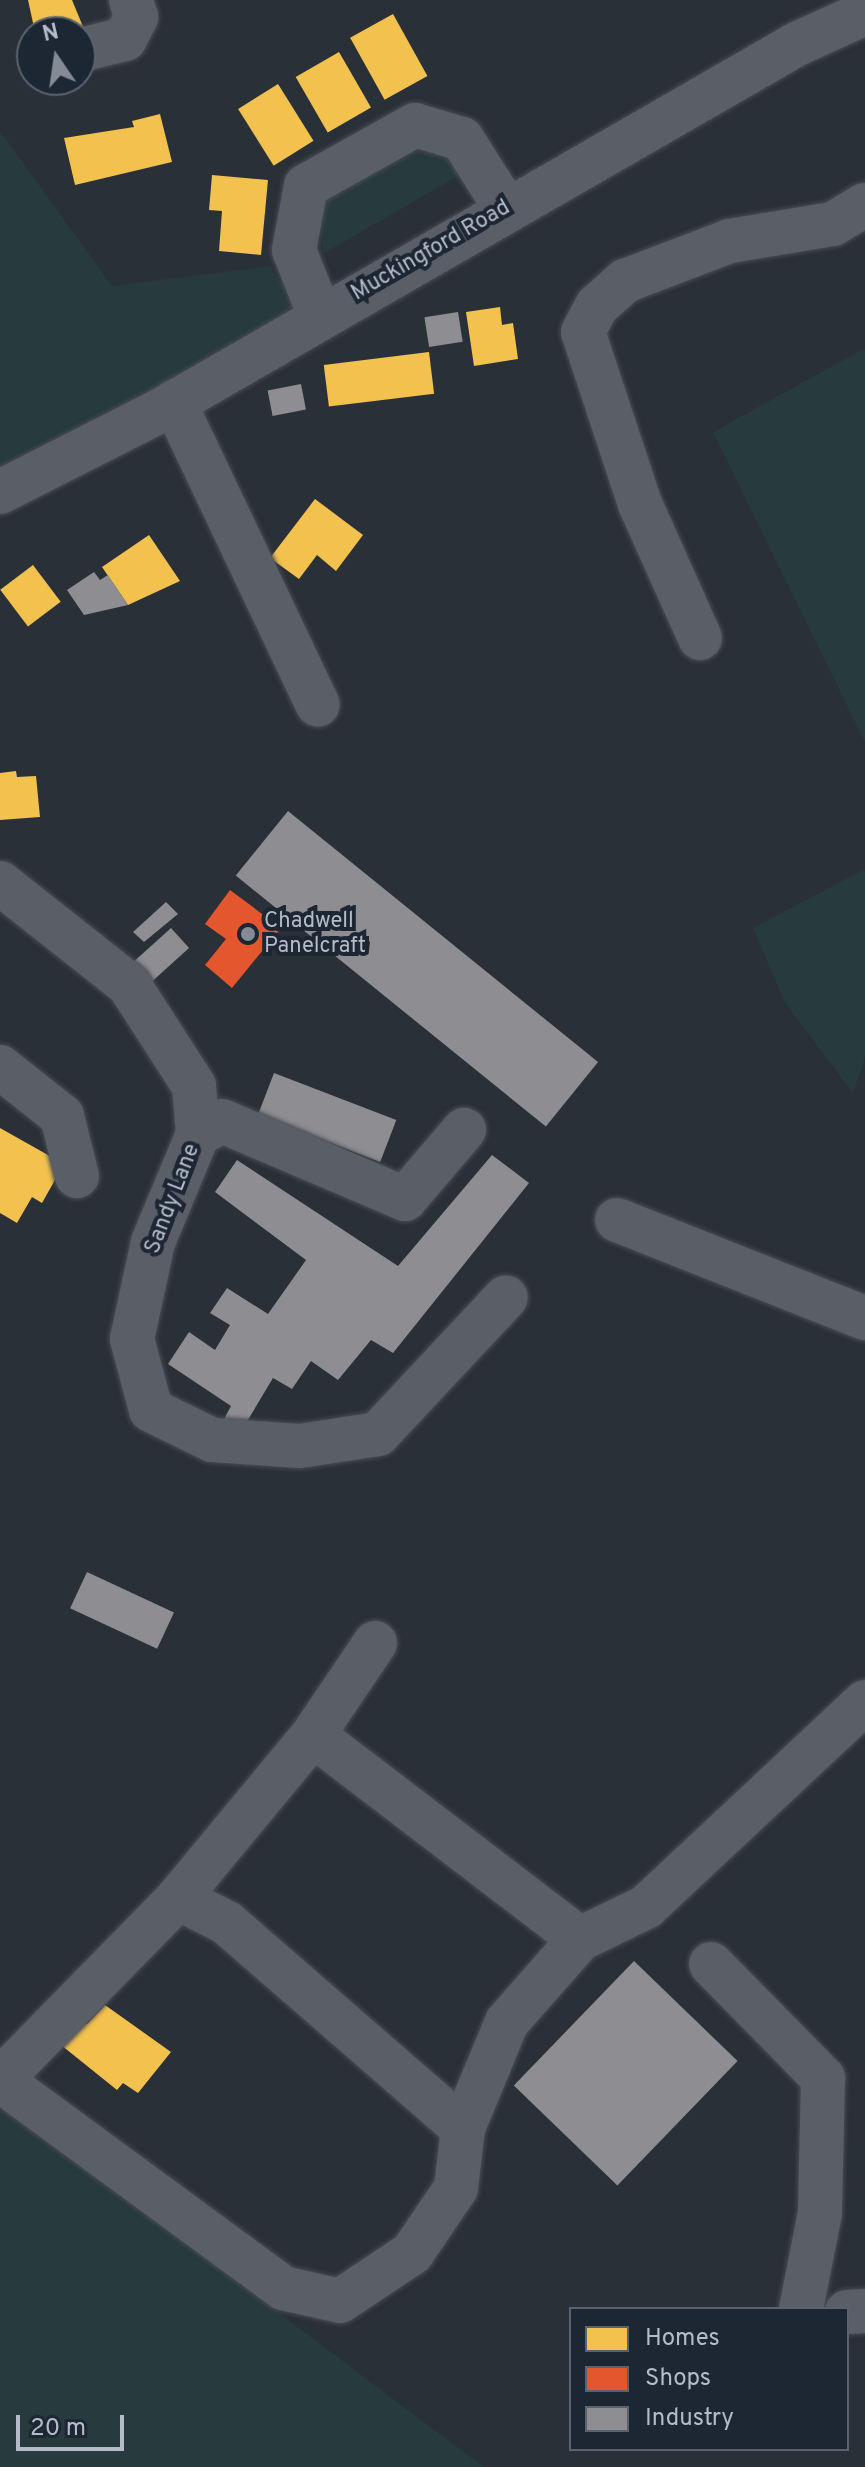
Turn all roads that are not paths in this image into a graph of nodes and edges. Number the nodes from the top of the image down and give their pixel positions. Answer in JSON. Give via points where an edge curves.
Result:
{"nodes":[{"id":1,"x":131,"y":0,"type":"edge"},
{"id":2,"x":860,"y":27,"type":"edge"},
{"id":3,"x":96,"y":46,"type":"edge"},
{"id":4,"x":865,"y":205,"type":"edge"},
{"id":5,"x":505,"y":207,"type":"junction"},
{"id":6,"x":320,"y":316,"type":"junction"},
{"id":7,"x":174,"y":402,"type":"junction"},
{"id":8,"x":0,"y":492,"type":"edge"},
{"id":9,"x":700,"y":638,"type":"dead end"},
{"id":10,"x":318,"y":705,"type":"dead end"},
{"id":11,"x":0,"y":883,"type":"edge"},
{"id":12,"x":0,"y":1067,"type":"edge"},
{"id":13,"x":464,"y":1130,"type":"dead end"},
{"id":14,"x":198,"y":1134,"type":"junction"},
{"id":15,"x":77,"y":1176,"type":"dead end"},
{"id":16,"x":617,"y":1220,"type":"dead end"},
{"id":17,"x":506,"y":1297,"type":"dead end"},
{"id":18,"x":865,"y":1318,"type":"edge"},
{"id":19,"x":375,"y":1643,"type":"dead end"},
{"id":20,"x":865,"y":1702,"type":"edge"},
{"id":21,"x":313,"y":1735,"type":"junction"},
{"id":22,"x":178,"y":1898,"type":"junction"},
{"id":23,"x":580,"y":1939,"type":"junction"},
{"id":24,"x":711,"y":1964,"type":"dead end"},
{"id":25,"x":0,"y":2080,"type":"edge"},
{"id":26,"x":463,"y":2128,"type":"junction"},
{"id":27,"x":801,"y":2307,"type":"edge"}],
"edges":[{"from":1,"to":3,"type":"street","via":[[136,17],[125,39]]},
{"from":2,"to":5,"type":"street","name":"Muckingford Road"},
{"from":4,"to":9,"type":"street","via":[[833,224],[730,241],[625,281],[597,306],[583,332],[640,504]]},
{"from":5,"to":6,"type":"street","name":"Muckingford Road"},
{"from":5,"to":6,"type":"street","via":[[462,139],[415,125],[306,186],[294,250]]},
{"from":6,"to":7,"type":"street","name":"Muckingford Road"},
{"from":7,"to":8,"type":"street","name":"Muckingford Road"},
{"from":7,"to":10,"type":"street"},
{"from":11,"to":14,"type":"street","name":"Sandy Lane","via":[[129,985],[194,1086]]},
{"from":12,"to":15,"type":"street","via":[[62,1116]]},
{"from":13,"to":14,"type":"street","via":[[405,1199],[222,1121]]},
{"from":14,"to":17,"type":"street","name":"Sandy Lane","via":[[153,1242],[132,1339],[151,1410],[212,1440],[300,1446],[378,1434]]},
{"from":16,"to":18,"type":"street"},
{"from":19,"to":21,"type":"street"},
{"from":20,"to":23,"type":"street","via":[[646,1907]]},
{"from":21,"to":22,"type":"street"},
{"from":21,"to":23,"type":"street"},
{"from":22,"to":25,"type":"street"},
{"from":22,"to":26,"type":"street","via":[[227,1923]]},
{"from":23,"to":26,"type":"street","via":[[507,2022]]},
{"from":24,"to":27,"type":"street","via":[[823,2078],[820,2213]]},
{"from":25,"to":26,"type":"street","via":[[283,2288],[340,2301],[412,2253],[456,2188]]}]}
